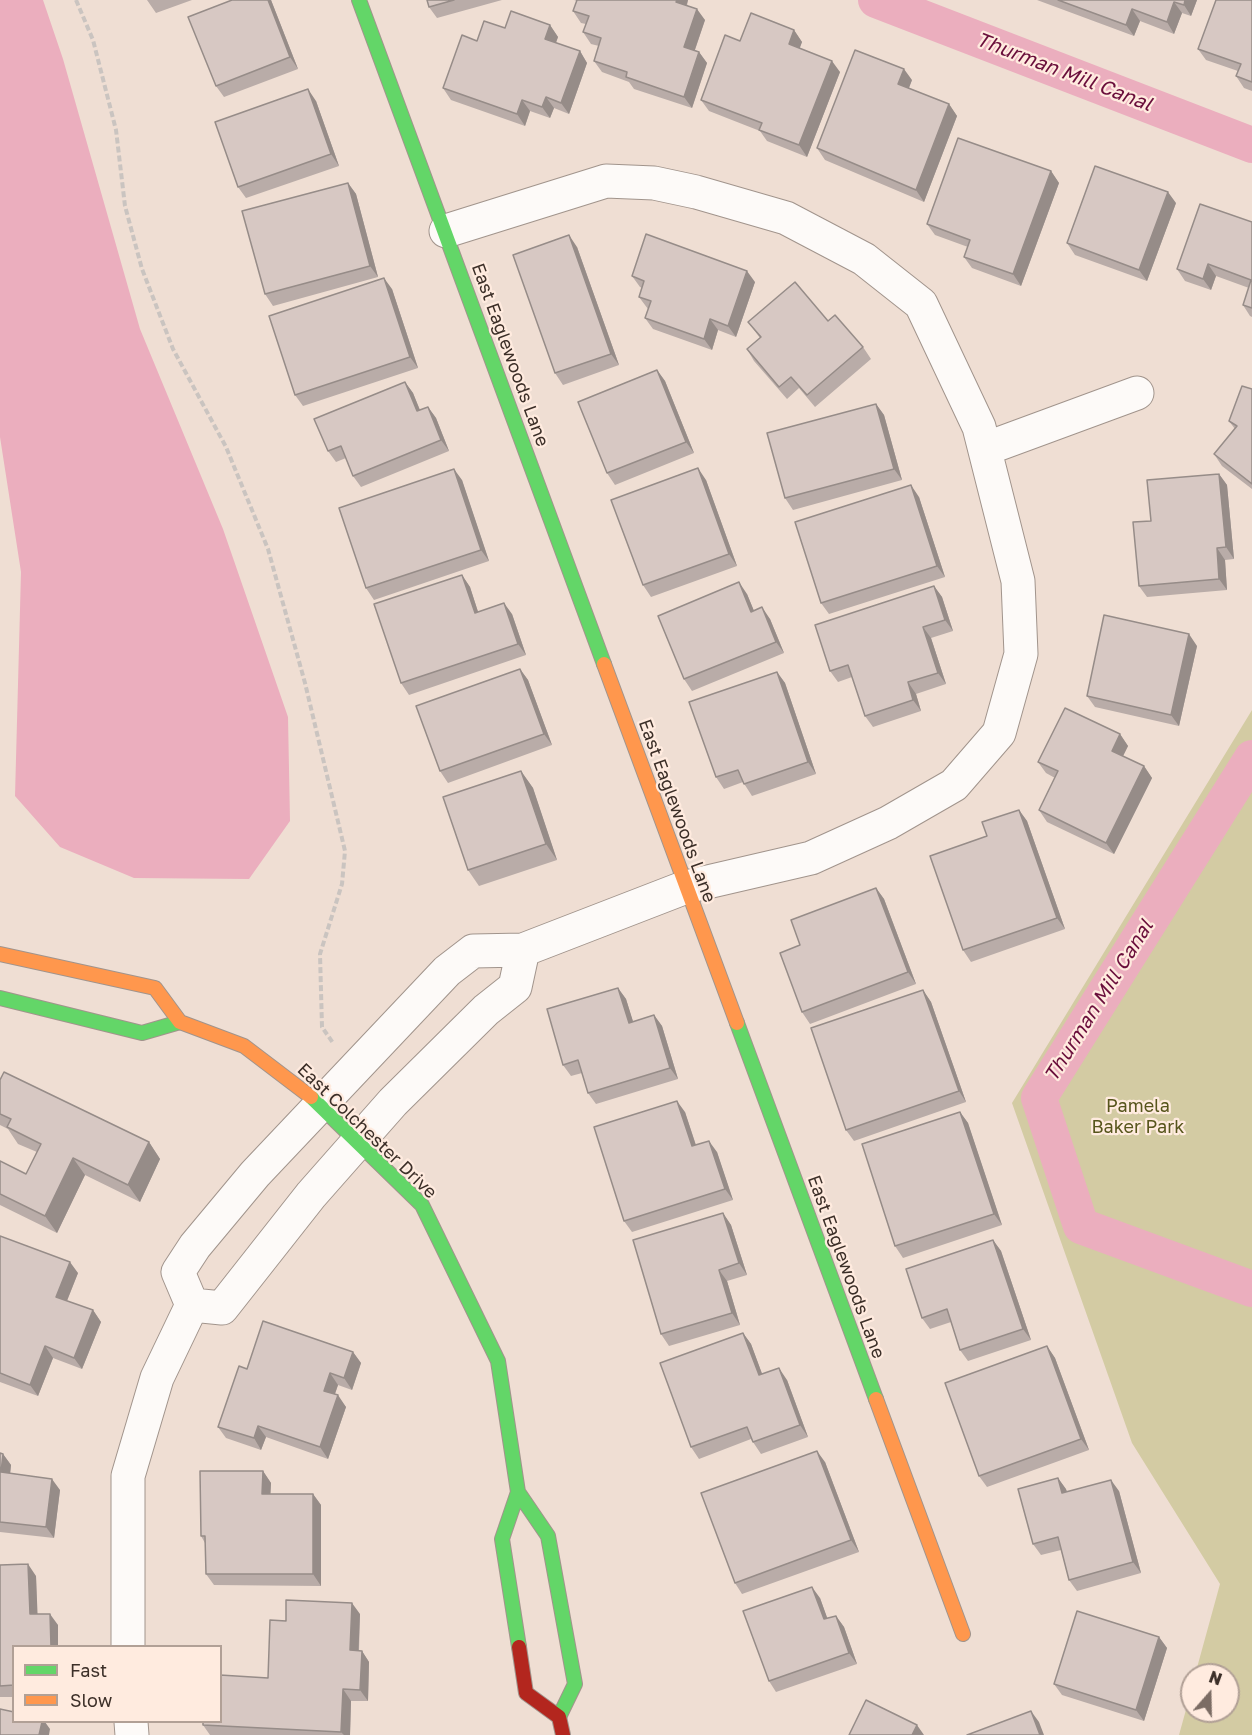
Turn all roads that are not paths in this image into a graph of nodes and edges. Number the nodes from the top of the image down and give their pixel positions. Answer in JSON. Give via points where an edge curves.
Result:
{"nodes":[{"id":1,"x":359,"y":0,"type":"edge"},
{"id":2,"x":446,"y":231,"type":"junction"},
{"id":3,"x":1137,"y":393,"type":"dead end"},
{"id":4,"x":985,"y":449,"type":"junction"},
{"id":5,"x":686,"y":887,"type":"junction"},
{"id":6,"x":523,"y":950,"type":"junction"},
{"id":7,"x":0,"y":954,"type":"edge"},
{"id":8,"x":0,"y":998,"type":"edge"},
{"id":9,"x":180,"y":1022,"type":"junction"},
{"id":10,"x":319,"y":1105,"type":"junction"},
{"id":11,"x":357,"y":1142,"type":"junction"},
{"id":12,"x":192,"y":1305,"type":"junction"},
{"id":13,"x":518,"y":1492,"type":"junction"},
{"id":14,"x":963,"y":1634,"type":"dead end"},
{"id":15,"x":128,"y":1645,"type":"edge"},
{"id":16,"x":558,"y":1716,"type":"junction"},
{"id":17,"x":563,"y":1735,"type":"edge"}],
"edges":[{"from":1,"to":2,"type":"street","name":"East Eaglewoods Lane"},
{"from":2,"to":4,"type":"street","via":[[606,181],[654,183],[786,218],[864,259],[921,304],[979,427]]},
{"from":2,"to":5,"type":"street","name":"East Eaglewoods Lane"},
{"from":3,"to":4,"type":"street"},
{"from":4,"to":5,"type":"street","via":[[1018,581],[1022,654],[999,733],[954,785],[888,823],[811,858]]},
{"from":5,"to":6,"type":"street"},
{"from":5,"to":14,"type":"street","name":"East Eaglewoods Lane"},
{"from":6,"to":10,"type":"street","via":[[473,951],[447,970]]},
{"from":6,"to":11,"type":"street","via":[[515,987],[401,1093]]},
{"from":7,"to":9,"type":"street","via":[[155,988]]},
{"from":8,"to":9,"type":"street","via":[[142,1034]]},
{"from":9,"to":10,"type":"street","name":"East Colchester Drive","via":[[244,1046]]},
{"from":10,"to":11,"type":"street","name":"East Colchester Drive"},
{"from":10,"to":12,"type":"street","via":[[195,1245],[178,1272]]},
{"from":11,"to":12,"type":"street","via":[[222,1308]]},
{"from":11,"to":13,"type":"street","name":"East Colchester Drive","via":[[422,1205],[498,1361]]},
{"from":12,"to":15,"type":"street","via":[[157,1378],[128,1476]]},
{"from":13,"to":16,"type":"street","name":"East Colchester Drive","via":[[548,1536],[575,1684]]},
{"from":13,"to":16,"type":"street","name":"East Colchester Drive","via":[[502,1539],[526,1693]]},
{"from":16,"to":17,"type":"street"}]}
